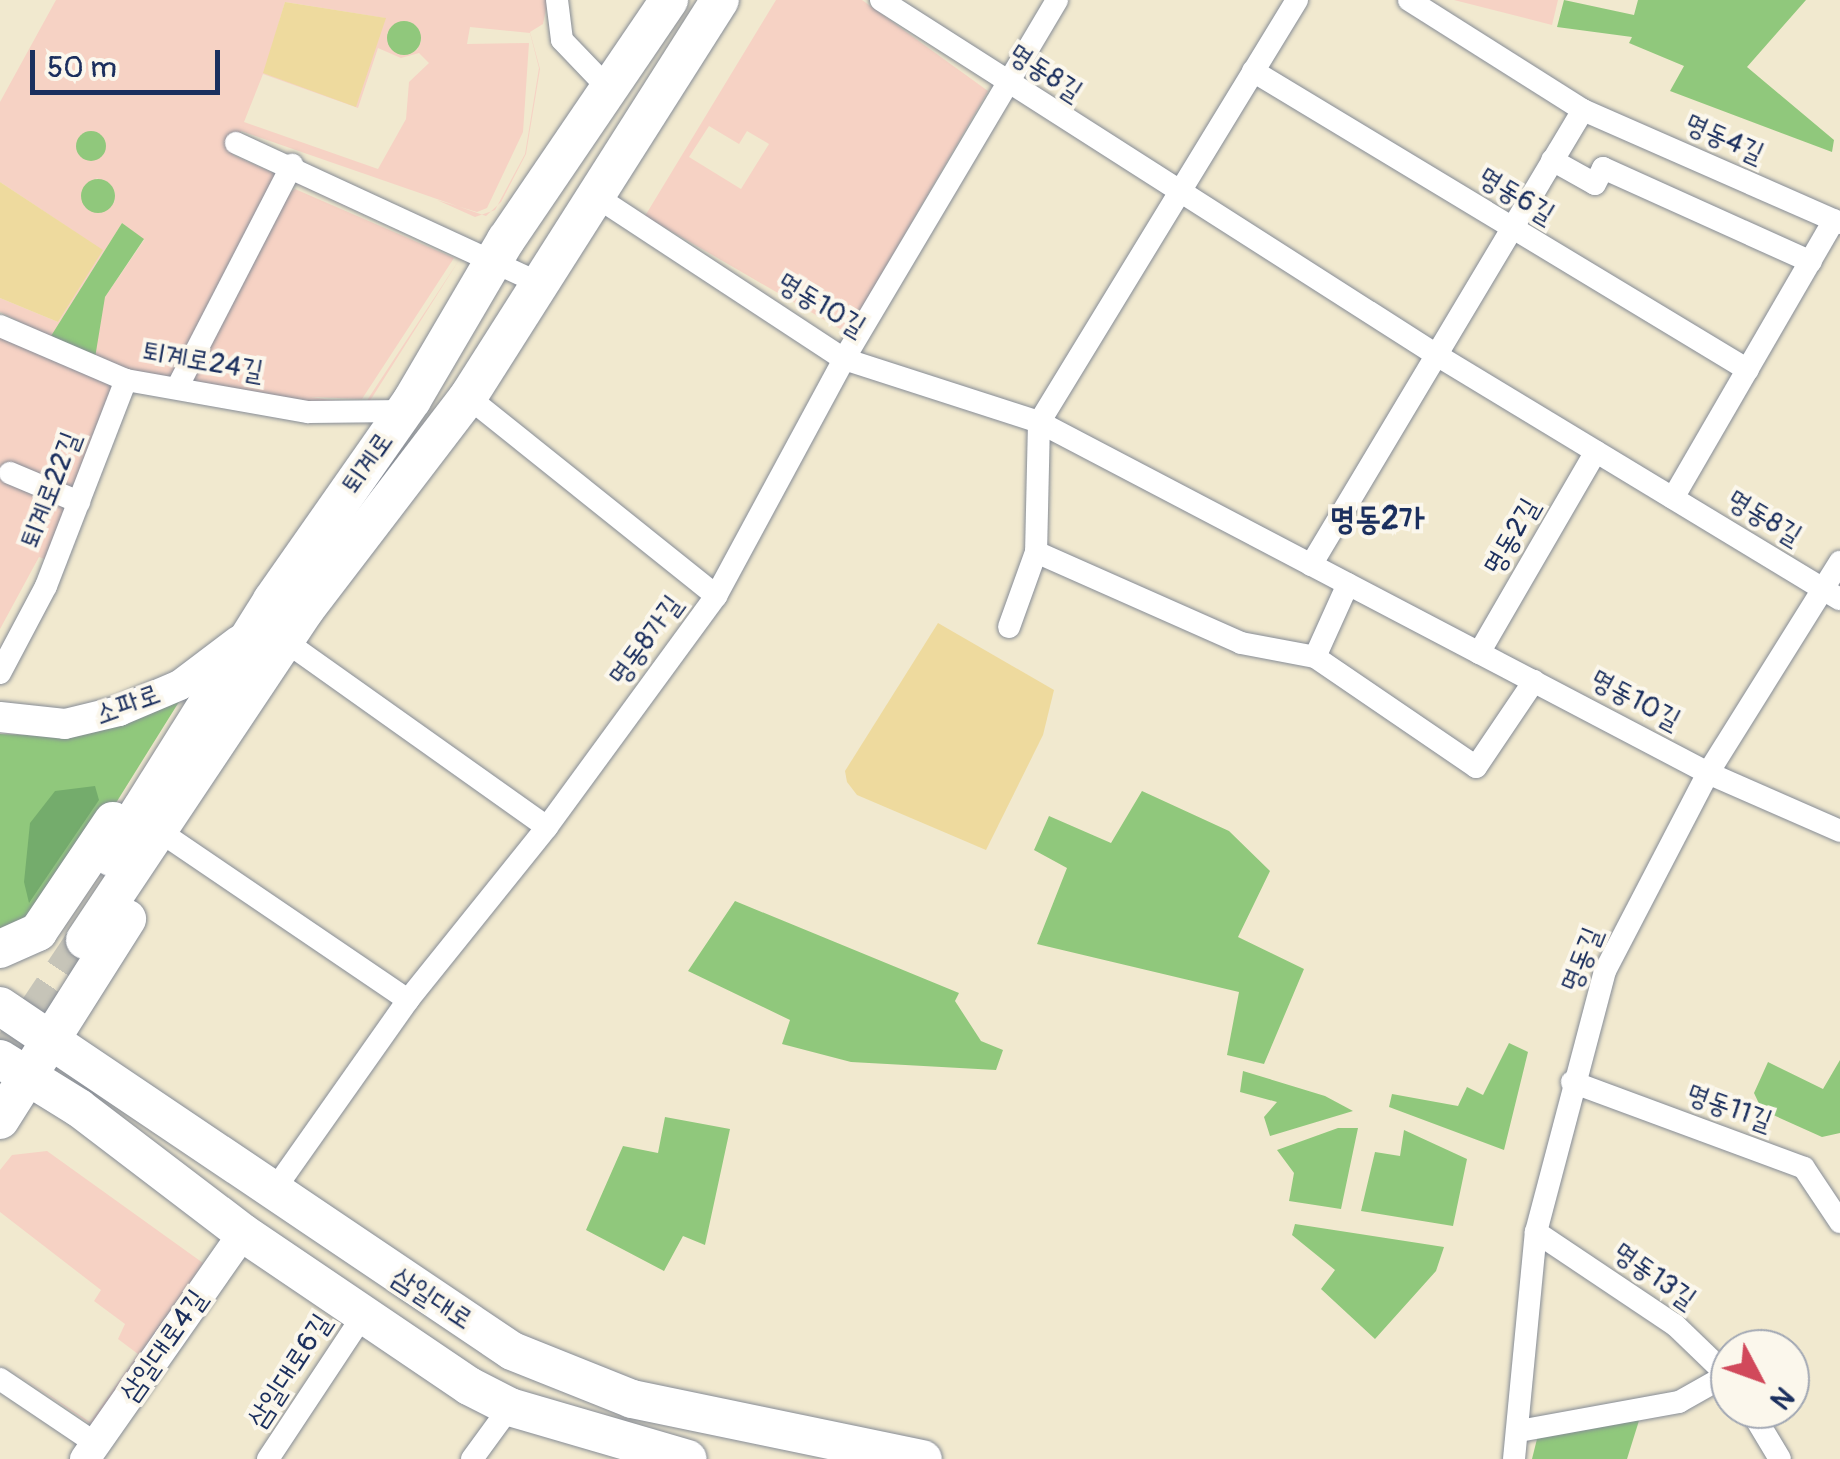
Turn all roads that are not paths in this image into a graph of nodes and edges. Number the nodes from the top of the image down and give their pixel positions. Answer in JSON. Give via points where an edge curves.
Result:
{"nodes":[{"id":1,"x":557,"y":0,"type":"edge"},
{"id":2,"x":668,"y":0,"type":"edge"},
{"id":3,"x":720,"y":0,"type":"edge"},
{"id":4,"x":882,"y":0,"type":"edge"},
{"id":5,"x":1057,"y":0,"type":"edge"},
{"id":6,"x":1297,"y":0,"type":"edge"},
{"id":7,"x":1409,"y":0,"type":"edge"},
{"id":8,"x":1254,"y":70,"type":"junction"},
{"id":9,"x":1006,"y":84,"type":"junction"},
{"id":10,"x":608,"y":88,"type":"junction"},
{"id":11,"x":1583,"y":110,"type":"junction"},
{"id":12,"x":236,"y":143,"type":"dead end"},
{"id":13,"x":1552,"y":160,"type":"junction"},
{"id":14,"x":292,"y":166,"type":"junction"},
{"id":15,"x":1178,"y":193,"type":"junction"},
{"id":16,"x":594,"y":195,"type":"junction"},
{"id":17,"x":1837,"y":222,"type":"edge"},
{"id":18,"x":1511,"y":228,"type":"junction"},
{"id":19,"x":494,"y":261,"type":"junction"},
{"id":20,"x":1811,"y":262,"type":"junction"},
{"id":21,"x":537,"y":282,"type":"junction"},
{"id":22,"x":0,"y":326,"type":"edge"},
{"id":23,"x":1435,"y":354,"type":"junction"},
{"id":24,"x":844,"y":359,"type":"junction"},
{"id":25,"x":1748,"y":370,"type":"junction"},
{"id":26,"x":126,"y":380,"type":"junction"},
{"id":27,"x":178,"y":386,"type":"junction"},
{"id":28,"x":468,"y":397,"type":"junction"},
{"id":29,"x":405,"y":411,"type":"junction"},
{"id":30,"x":1039,"y":422,"type":"junction"},
{"id":31,"x":1596,"y":452,"type":"junction"},
{"id":32,"x":10,"y":472,"type":"dead end"},
{"id":33,"x":1673,"y":498,"type":"junction"},
{"id":34,"x":79,"y":502,"type":"junction"},
{"id":35,"x":1036,"y":552,"type":"junction"},
{"id":36,"x":1840,"y":562,"type":"edge"},
{"id":37,"x":1311,"y":565,"type":"junction"},
{"id":38,"x":1348,"y":584,"type":"junction"},
{"id":39,"x":1832,"y":594,"type":"edge"},
{"id":40,"x":716,"y":596,"type":"junction"},
{"id":41,"x":295,"y":625,"type":"junction"},
{"id":42,"x":1010,"y":628,"type":"dead end"},
{"id":43,"x":240,"y":640,"type":"joint"},
{"id":44,"x":1480,"y":653,"type":"junction"},
{"id":45,"x":1315,"y":657,"type":"junction"},
{"id":46,"x":0,"y":673,"type":"edge"},
{"id":47,"x":1534,"y":681,"type":"junction"},
{"id":48,"x":0,"y":718,"type":"edge"},
{"id":49,"x":1708,"y":773,"type":"junction"},
{"id":50,"x":547,"y":827,"type":"junction"},
{"id":51,"x":1840,"y":831,"type":"edge"},
{"id":52,"x":174,"y":841,"type":"junction"},
{"id":53,"x":0,"y":949,"type":"edge"},
{"id":54,"x":408,"y":1000,"type":"junction"},
{"id":55,"x":0,"y":1006,"type":"edge"},
{"id":56,"x":52,"y":1039,"type":"junction"},
{"id":57,"x":14,"y":1067,"type":"edge"},
{"id":58,"x":1572,"y":1082,"type":"junction"},
{"id":59,"x":0,"y":1120,"type":"edge"},
{"id":60,"x":272,"y":1193,"type":"junction"},
{"id":61,"x":1840,"y":1222,"type":"edge"},
{"id":62,"x":1536,"y":1232,"type":"junction"},
{"id":63,"x":243,"y":1233,"type":"junction"},
{"id":64,"x":362,"y":1317,"type":"junction"},
{"id":65,"x":1710,"y":1358,"type":"edge"},
{"id":66,"x":0,"y":1379,"type":"edge"},
{"id":67,"x":1710,"y":1386,"type":"edge"},
{"id":68,"x":510,"y":1407,"type":"junction"},
{"id":69,"x":1762,"y":1429,"type":"edge"},
{"id":70,"x":1519,"y":1431,"type":"junction"},
{"id":71,"x":90,"y":1451,"type":"edge"},
{"id":72,"x":1776,"y":1451,"type":"edge"},
{"id":73,"x":268,"y":1459,"type":"edge"},
{"id":74,"x":472,"y":1459,"type":"edge"},
{"id":75,"x":688,"y":1459,"type":"edge"},
{"id":76,"x":923,"y":1459,"type":"edge"},
{"id":77,"x":1514,"y":1459,"type":"edge"},
{"id":78,"x":1795,"y":1459,"type":"edge"}],
"edges":[{"from":1,"to":10,"type":"street","via":[[562,40]]},
{"from":2,"to":10,"type":"main road","name":"퇴계로"},
{"from":3,"to":16,"type":"main road","name":"퇴계로"},
{"from":4,"to":9,"type":"street","name":"명동8길"},
{"from":5,"to":9,"type":"street","name":"명동8가길"},
{"from":6,"to":8,"type":"street"},
{"from":7,"to":11,"type":"street","name":"명동4길"},
{"from":8,"to":15,"type":"street"},
{"from":8,"to":18,"type":"street","name":"명동6길"},
{"from":9,"to":15,"type":"street","name":"명동8길"},
{"from":9,"to":24,"type":"street","name":"명동8가길"},
{"from":10,"to":19,"type":"main road","name":"퇴계로"},
{"from":11,"to":13,"type":"street"},
{"from":11,"to":17,"type":"street","name":"명동4길"},
{"from":12,"to":14,"type":"street"},
{"from":13,"to":18,"type":"street"},
{"from":13,"to":20,"type":"street","via":[[1596,184],[1603,168]]},
{"from":14,"to":19,"type":"street"},
{"from":14,"to":27,"type":"street"},
{"from":15,"to":23,"type":"street","name":"명동8길"},
{"from":15,"to":30,"type":"street"},
{"from":16,"to":21,"type":"main road","name":"퇴계로"},
{"from":16,"to":24,"type":"street","name":"명동10길"},
{"from":17,"to":20,"type":"street"},
{"from":18,"to":23,"type":"street"},
{"from":18,"to":25,"type":"street","name":"명동6길"},
{"from":19,"to":21,"type":"street"},
{"from":19,"to":29,"type":"main road","name":"퇴계로"},
{"from":20,"to":25,"type":"street"},
{"from":21,"to":28,"type":"main road","name":"퇴계로"},
{"from":22,"to":26,"type":"street","name":"퇴계로24길"},
{"from":23,"to":31,"type":"street","name":"명동8길"},
{"from":23,"to":37,"type":"street"},
{"from":24,"to":30,"type":"street","name":"명동10길"},
{"from":24,"to":40,"type":"street","name":"명동8가길"},
{"from":25,"to":33,"type":"street"},
{"from":26,"to":27,"type":"street","name":"퇴계로24길"},
{"from":26,"to":34,"type":"street","name":"퇴계로22길"},
{"from":27,"to":29,"type":"street","name":"퇴계로24길","via":[[308,412]]},
{"from":28,"to":40,"type":"street"},
{"from":28,"to":41,"type":"main road","name":"퇴계로"},
{"from":29,"to":41,"type":"main road","name":"퇴계로","via":[[272,600],[76,933]]},
{"from":30,"to":35,"type":"street"},
{"from":30,"to":37,"type":"street","name":"명동10길"},
{"from":31,"to":33,"type":"street","name":"명동8길"},
{"from":31,"to":44,"type":"street","name":"명동2길"},
{"from":32,"to":34,"type":"street"},
{"from":33,"to":39,"type":"street","name":"명동8길"},
{"from":34,"to":46,"type":"street","name":"퇴계로22길","via":[[46,586]]},
{"from":35,"to":42,"type":"street"},
{"from":35,"to":45,"type":"street","via":[[1241,643]]},
{"from":36,"to":39,"type":"street","name":"명동길"},
{"from":37,"to":38,"type":"street","name":"명동10길"},
{"from":38,"to":44,"type":"street","name":"명동10길"},
{"from":38,"to":45,"type":"street"},
{"from":39,"to":49,"type":"street","name":"명동길"},
{"from":40,"to":50,"type":"street","name":"명동8가길"},
{"from":41,"to":50,"type":"street"},
{"from":41,"to":52,"type":"main road","name":"퇴계로"},
{"from":43,"to":48,"type":"street","name":"소파로","via":[[180,685],[118,711],[65,724]]},
{"from":43,"to":53,"type":"main road","via":[[178,717],[38,932]]},
{"from":44,"to":47,"type":"street","name":"명동10길"},
{"from":45,"to":47,"type":"street","via":[[1476,767]]},
{"from":47,"to":49,"type":"street","name":"명동10길"},
{"from":49,"to":51,"type":"street","name":"명동10길"},
{"from":49,"to":58,"type":"street","name":"명동길","via":[[1605,971]]},
{"from":50,"to":54,"type":"street","name":"명동8가길"},
{"from":52,"to":54,"type":"street"},
{"from":52,"to":56,"type":"main road","name":"퇴계로"},
{"from":54,"to":60,"type":"street","name":"명동8가길"},
{"from":55,"to":56,"type":"main road","name":"삼일대로"},
{"from":56,"to":57,"type":"main road","name":"퇴계로"},
{"from":56,"to":60,"type":"main road","name":"삼일대로"},
{"from":57,"to":59,"type":"main road","name":"퇴계로"},
{"from":57,"to":63,"type":"main road","name":"삼일대로"},
{"from":58,"to":61,"type":"street","name":"명동11길","via":[[1804,1168]]},
{"from":58,"to":62,"type":"street","name":"명동길"},
{"from":60,"to":76,"type":"main road","name":"삼일대로","via":[[463,1321],[572,1378],[632,1399]]},
{"from":62,"to":65,"type":"street","name":"명동13길","via":[[1675,1325]]},
{"from":62,"to":70,"type":"street","name":"명동길"},
{"from":63,"to":64,"type":"main road","name":"삼일대로"},
{"from":63,"to":71,"type":"street","name":"삼일대로4길"},
{"from":64,"to":68,"type":"main road","name":"삼일대로"},
{"from":64,"to":73,"type":"street","name":"삼일대로6길"},
{"from":66,"to":71,"type":"street"},
{"from":67,"to":70,"type":"street","via":[[1679,1402]]},
{"from":68,"to":74,"type":"street"},
{"from":68,"to":75,"type":"main road","name":"삼일대로"},
{"from":69,"to":72,"type":"street"},
{"from":70,"to":77,"type":"street","name":"명동길"},
{"from":72,"to":78,"type":"street"}]}
